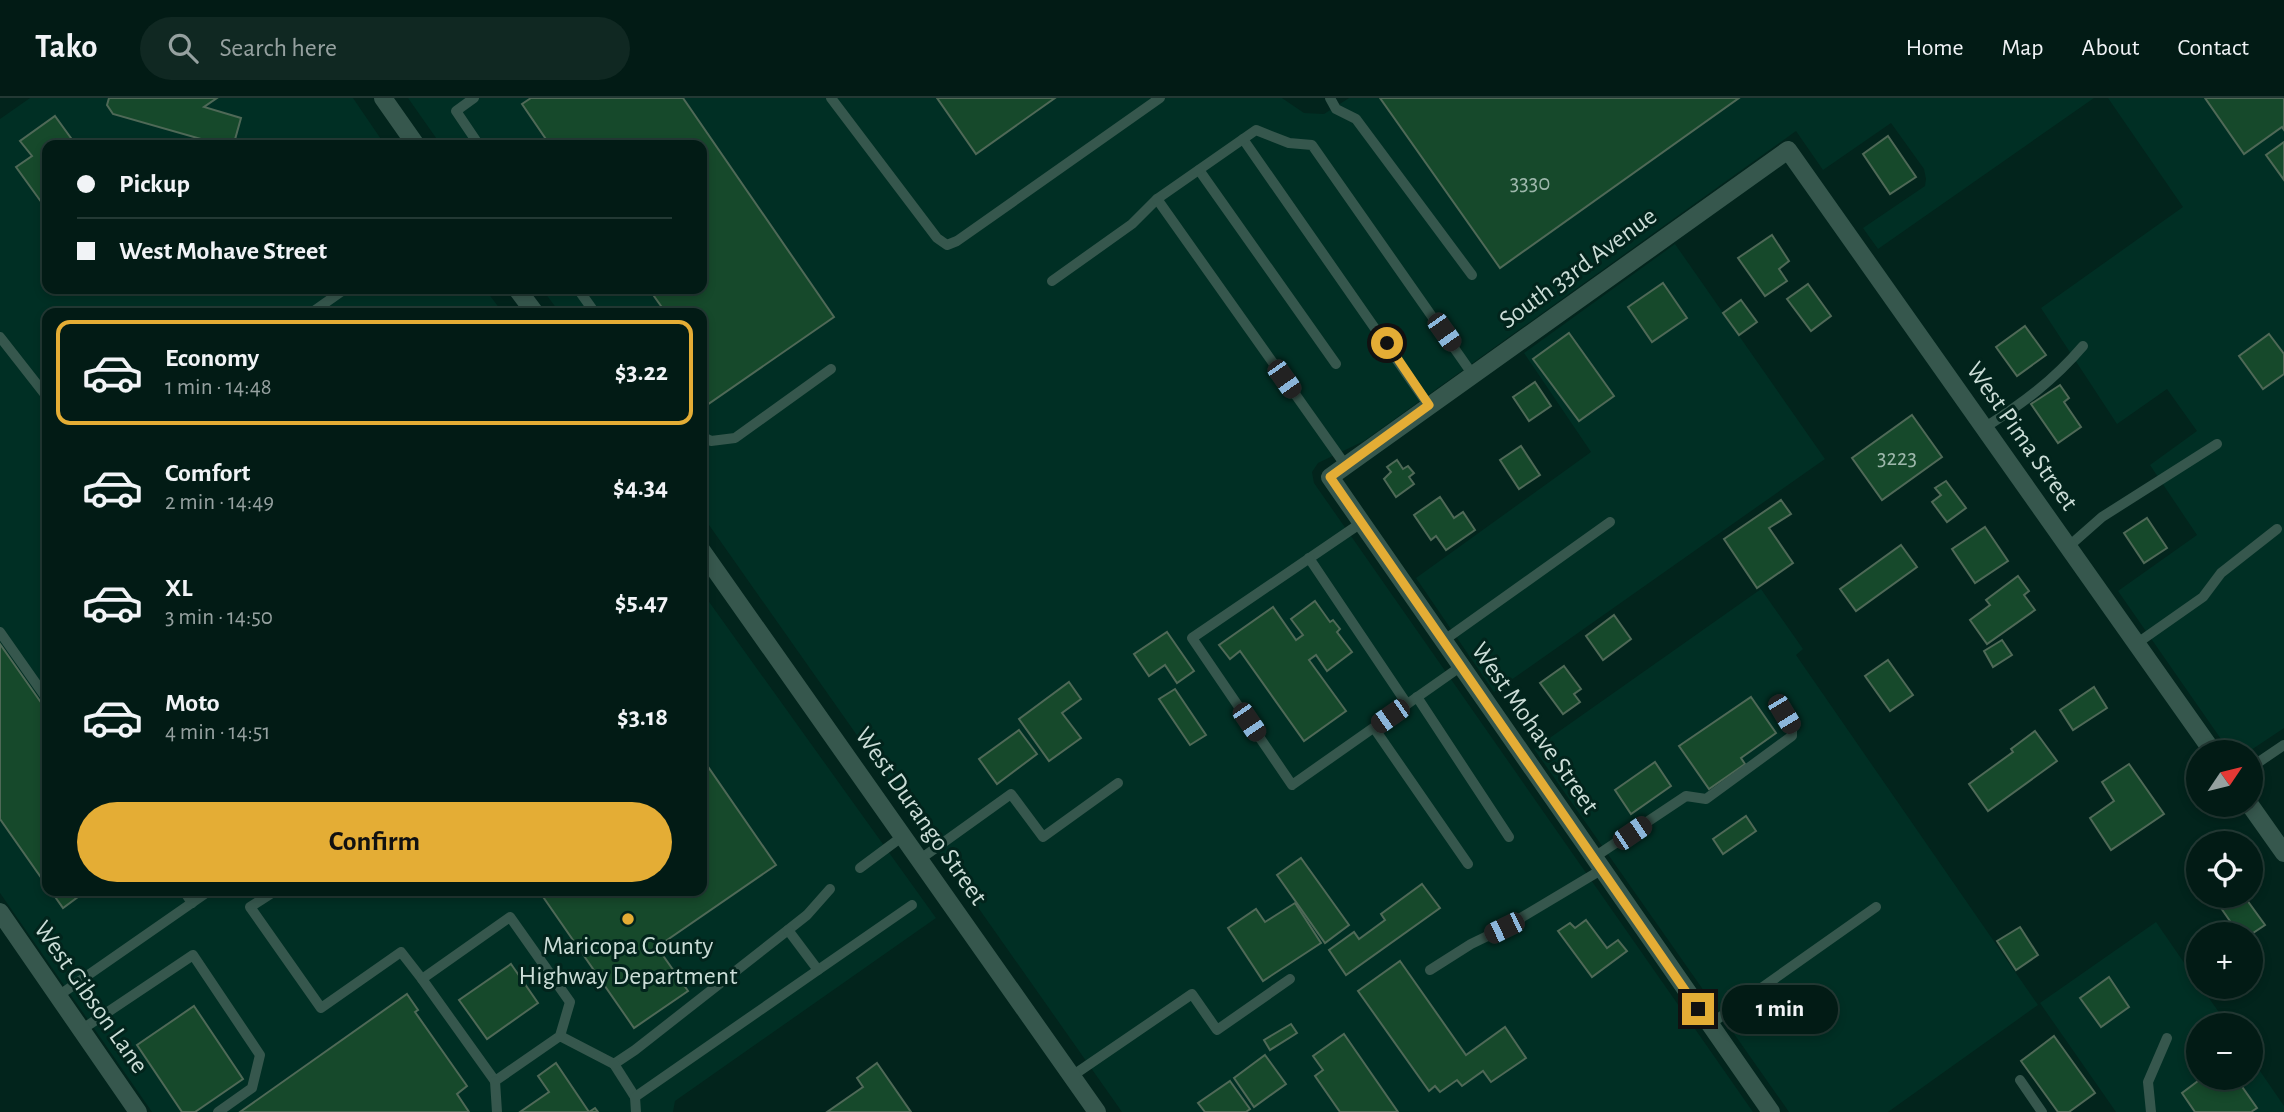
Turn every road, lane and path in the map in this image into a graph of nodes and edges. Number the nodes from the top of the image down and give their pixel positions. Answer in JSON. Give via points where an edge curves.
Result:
{"nodes":[{"id":1,"x":383,"y":98,"type":"edge"},
{"id":2,"x":474,"y":98,"type":"edge"},
{"id":3,"x":831,"y":98,"type":"edge"},
{"id":4,"x":1160,"y":98,"type":"edge"},
{"id":5,"x":1329,"y":98,"type":"edge"},
{"id":6,"x":1243,"y":139,"type":"junction"},
{"id":7,"x":412,"y":140,"type":"edge"},
{"id":8,"x":476,"y":140,"type":"edge"},
{"id":9,"x":1788,"y":150,"type":"joint"},
{"id":10,"x":1199,"y":170,"type":"junction"},
{"id":11,"x":1157,"y":199,"type":"junction"},
{"id":12,"x":1472,"y":275,"type":"dead end"},
{"id":13,"x":1052,"y":281,"type":"dead end"},
{"id":14,"x":338,"y":294,"type":"edge"},
{"id":15,"x":318,"y":308,"type":"edge"},
{"id":16,"x":0,"y":337,"type":"edge"},
{"id":17,"x":2083,"y":346,"type":"dead end"},
{"id":18,"x":1336,"y":364,"type":"dead end"},
{"id":19,"x":831,"y":369,"type":"dead end"},
{"id":20,"x":1474,"y":375,"type":"junction"},
{"id":21,"x":42,"y":391,"type":"edge"},
{"id":22,"x":1429,"y":405,"type":"junction"},
{"id":23,"x":1984,"y":428,"type":"junction"},
{"id":24,"x":707,"y":439,"type":"edge"},
{"id":25,"x":2217,"y":444,"type":"dead end"},
{"id":26,"x":1346,"y":466,"type":"junction"},
{"id":27,"x":1330,"y":477,"type":"joint"},
{"id":28,"x":1610,"y":522,"type":"dead end"},
{"id":29,"x":1361,"y":523,"type":"junction"},
{"id":30,"x":2277,"y":530,"type":"dead end"},
{"id":31,"x":2068,"y":547,"type":"junction"},
{"id":32,"x":707,"y":558,"type":"edge"},
{"id":33,"x":1309,"y":558,"type":"junction"},
{"id":34,"x":0,"y":632,"type":"edge"},
{"id":35,"x":1443,"y":641,"type":"junction"},
{"id":36,"x":2136,"y":644,"type":"junction"},
{"id":37,"x":1460,"y":667,"type":"junction"},
{"id":38,"x":42,"y":692,"type":"edge"},
{"id":39,"x":1412,"y":701,"type":"junction"},
{"id":40,"x":1777,"y":701,"type":"dead end"},
{"id":41,"x":1374,"y":728,"type":"junction"},
{"id":42,"x":2204,"y":740,"type":"edge"},
{"id":43,"x":2284,"y":745,"type":"edge"},
{"id":44,"x":2263,"y":759,"type":"edge"},
{"id":45,"x":1118,"y":783,"type":"dead end"},
{"id":46,"x":2258,"y":817,"type":"edge"},
{"id":47,"x":903,"y":836,"type":"junction"},
{"id":48,"x":1509,"y":837,"type":"dead end"},
{"id":49,"x":2284,"y":853,"type":"edge"},
{"id":50,"x":919,"y":860,"type":"junction"},
{"id":51,"x":1468,"y":863,"type":"dead end"},
{"id":52,"x":1597,"y":864,"type":"junction"},
{"id":53,"x":860,"y":868,"type":"dead end"},
{"id":54,"x":830,"y":889,"type":"dead end"},
{"id":55,"x":187,"y":896,"type":"edge"},
{"id":56,"x":202,"y":896,"type":"edge"},
{"id":57,"x":267,"y":896,"type":"edge"},
{"id":58,"x":192,"y":903,"type":"junction"},
{"id":59,"x":912,"y":905,"type":"dead end"},
{"id":60,"x":1876,"y":907,"type":"dead end"},
{"id":61,"x":0,"y":912,"type":"edge"},
{"id":62,"x":788,"y":930,"type":"junction"},
{"id":63,"x":818,"y":970,"type":"junction"},
{"id":64,"x":1430,"y":970,"type":"dead end"},
{"id":65,"x":422,"y":979,"type":"junction"},
{"id":66,"x":1290,"y":979,"type":"dead end"},
{"id":67,"x":58,"y":996,"type":"junction"},
{"id":68,"x":1709,"y":1025,"type":"junction"},
{"id":69,"x":81,"y":1030,"type":"junction"},
{"id":70,"x":560,"y":1036,"type":"junction"},
{"id":71,"x":2167,"y":1038,"type":"dead end"},
{"id":72,"x":614,"y":1064,"type":"junction"},
{"id":73,"x":1072,"y":1076,"type":"junction"},
{"id":74,"x":495,"y":1080,"type":"junction"},
{"id":75,"x":2020,"y":1080,"type":"dead end"},
{"id":76,"x":635,"y":1097,"type":"junction"},
{"id":77,"x":138,"y":1112,"type":"edge"},
{"id":78,"x":218,"y":1112,"type":"edge"},
{"id":79,"x":497,"y":1112,"type":"edge"},
{"id":80,"x":636,"y":1112,"type":"edge"},
{"id":81,"x":1097,"y":1112,"type":"edge"},
{"id":82,"x":1771,"y":1112,"type":"edge"},
{"id":83,"x":2042,"y":1112,"type":"edge"},
{"id":84,"x":2151,"y":1112,"type":"edge"}],
"edges":[{"from":1,"to":7,"type":"street"},
{"from":2,"to":8,"type":"lane","via":[[456,111]]},
{"from":3,"to":4,"type":"lane","via":[[947,245]]},
{"from":5,"to":12,"type":"lane","via":[[1336,109],[1356,119]]},
{"from":6,"to":10,"type":"lane"},
{"from":6,"to":20,"type":"lane","via":[[1256,130],[1289,144],[1312,145]]},
{"from":6,"to":22,"type":"lane"},
{"from":9,"to":20,"type":"street","name":"South 33rd Avenue"},
{"from":9,"to":23,"type":"street","name":"West Pima Street"},
{"from":10,"to":11,"type":"lane"},
{"from":10,"to":18,"type":"lane"},
{"from":11,"to":13,"type":"lane","via":[[1132,224]]},
{"from":11,"to":26,"type":"lane"},
{"from":14,"to":15,"type":"lane"},
{"from":16,"to":21,"type":"lane"},
{"from":17,"to":23,"type":"lane","via":[[2062,371]]},
{"from":19,"to":24,"type":"lane","via":[[735,438]]},
{"from":20,"to":22,"type":"street","name":"South 33rd Avenue"},
{"from":22,"to":26,"type":"street","name":"South 33rd Avenue"},
{"from":23,"to":31,"type":"street","name":"West Pima Street"},
{"from":25,"to":31,"type":"lane","via":[[2102,517]]},
{"from":26,"to":27,"type":"street","name":"South 33rd Avenue"},
{"from":27,"to":29,"type":"street","name":"West Mohave Street"},
{"from":28,"to":35,"type":"lane"},
{"from":29,"to":33,"type":"lane"},
{"from":29,"to":35,"type":"street","name":"West Mohave Street"},
{"from":30,"to":36,"type":"lane","via":[[2221,573],[2203,597]]},
{"from":31,"to":36,"type":"street","name":"West Pima Street"},
{"from":32,"to":47,"type":"street","name":"West Durango Street"},
{"from":33,"to":39,"type":"lane"},
{"from":33,"to":41,"type":"lane","via":[[1192,638],[1292,785]]},
{"from":34,"to":38,"type":"lane"},
{"from":35,"to":37,"type":"street","name":"West Mohave Street"},
{"from":36,"to":42,"type":"street","name":"West Pima Street"},
{"from":37,"to":39,"type":"lane"},
{"from":37,"to":52,"type":"street","name":"West Mohave Street"},
{"from":39,"to":41,"type":"lane"},
{"from":39,"to":48,"type":"lane"},
{"from":40,"to":52,"type":"lane","via":[[1792,727],[1792,736],[1706,799],[1686,796]]},
{"from":41,"to":51,"type":"lane"},
{"from":43,"to":44,"type":"lane"},
{"from":45,"to":50,"type":"lane","via":[[1043,836],[1011,794]]},
{"from":46,"to":49,"type":"street"},
{"from":47,"to":50,"type":"street","name":"West Durango Street"},
{"from":47,"to":53,"type":"lane"},
{"from":50,"to":73,"type":"street","name":"West Durango Street"},
{"from":52,"to":64,"type":"lane","via":[[1504,928]]},
{"from":52,"to":68,"type":"street","name":"West Mohave Street"},
{"from":54,"to":62,"type":"lane"},
{"from":55,"to":58,"type":"lane"},
{"from":56,"to":58,"type":"lane"},
{"from":57,"to":65,"type":"lane","via":[[250,907],[321,1008],[401,952]]},
{"from":58,"to":67,"type":"lane"},
{"from":59,"to":63,"type":"lane"},
{"from":60,"to":68,"type":"lane"},
{"from":61,"to":67,"type":"street","name":"West Gibson Lane"},
{"from":62,"to":63,"type":"lane"},
{"from":62,"to":72,"type":"lane"},
{"from":63,"to":76,"type":"lane"},
{"from":65,"to":70,"type":"lane","via":[[510,917],[570,1002]]},
{"from":65,"to":74,"type":"lane"},
{"from":66,"to":73,"type":"lane","via":[[1217,1030],[1192,994]]},
{"from":67,"to":69,"type":"street","name":"West Gibson Lane"},
{"from":68,"to":82,"type":"street","name":"West Mohave Street"},
{"from":69,"to":77,"type":"street","name":"West Gibson Lane"},
{"from":69,"to":78,"type":"lane","via":[[193,955],[260,1055],[252,1088]]},
{"from":70,"to":72,"type":"lane"},
{"from":70,"to":74,"type":"lane"},
{"from":71,"to":84,"type":"lane","via":[[2148,1082]]},
{"from":72,"to":76,"type":"lane"},
{"from":73,"to":81,"type":"street","name":"West Durango Street"},
{"from":74,"to":79,"type":"lane"},
{"from":75,"to":83,"type":"lane"},
{"from":76,"to":80,"type":"lane"}]}
